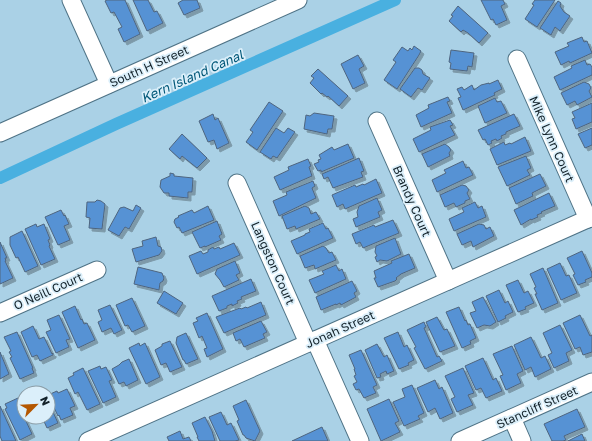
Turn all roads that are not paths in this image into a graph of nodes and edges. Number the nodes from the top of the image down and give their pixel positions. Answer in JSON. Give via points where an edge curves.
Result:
{"nodes":[{"id":1,"x":71,"y":0,"type":"edge"},
{"id":2,"x":298,"y":0,"type":"edge"},
{"id":3,"x":516,"y":59,"type":"dead end"},
{"id":4,"x":109,"y":84,"type":"junction"},
{"id":5,"x":377,"y":121,"type":"dead end"},
{"id":6,"x":0,"y":133,"type":"edge"},
{"id":7,"x":237,"y":183,"type":"dead end"},
{"id":8,"x":590,"y":218,"type":"edge"},
{"id":9,"x":97,"y":270,"type":"dead end"},
{"id":10,"x":448,"y":281,"type":"junction"},
{"id":11,"x":0,"y":313,"type":"edge"},
{"id":12,"x":312,"y":342,"type":"junction"},
{"id":13,"x":592,"y":382,"type":"edge"},
{"id":14,"x":512,"y":418,"type":"junction"},
{"id":15,"x":88,"y":441,"type":"edge"},
{"id":16,"x":360,"y":441,"type":"edge"},
{"id":17,"x":460,"y":441,"type":"edge"},
{"id":18,"x":522,"y":441,"type":"edge"}],
"edges":[{"from":1,"to":4,"type":"street"},
{"from":2,"to":4,"type":"street","name":"South H Street"},
{"from":3,"to":8,"type":"street","name":"Mike Lynn Court"},
{"from":4,"to":6,"type":"street","name":"South H Street"},
{"from":5,"to":10,"type":"street","name":"Brandy Court"},
{"from":7,"to":12,"type":"street","name":"Langston Court"},
{"from":8,"to":10,"type":"street","name":"Jonah Street"},
{"from":9,"to":11,"type":"street","name":"O Neill Court"},
{"from":10,"to":12,"type":"street","name":"Jonah Street"},
{"from":12,"to":15,"type":"street","name":"Jonah Street"},
{"from":12,"to":16,"type":"street","name":"Langston Court"},
{"from":13,"to":14,"type":"street","name":"Stancliff Street"},
{"from":14,"to":17,"type":"street","name":"Stancliff Street"},
{"from":14,"to":18,"type":"street"}]}
